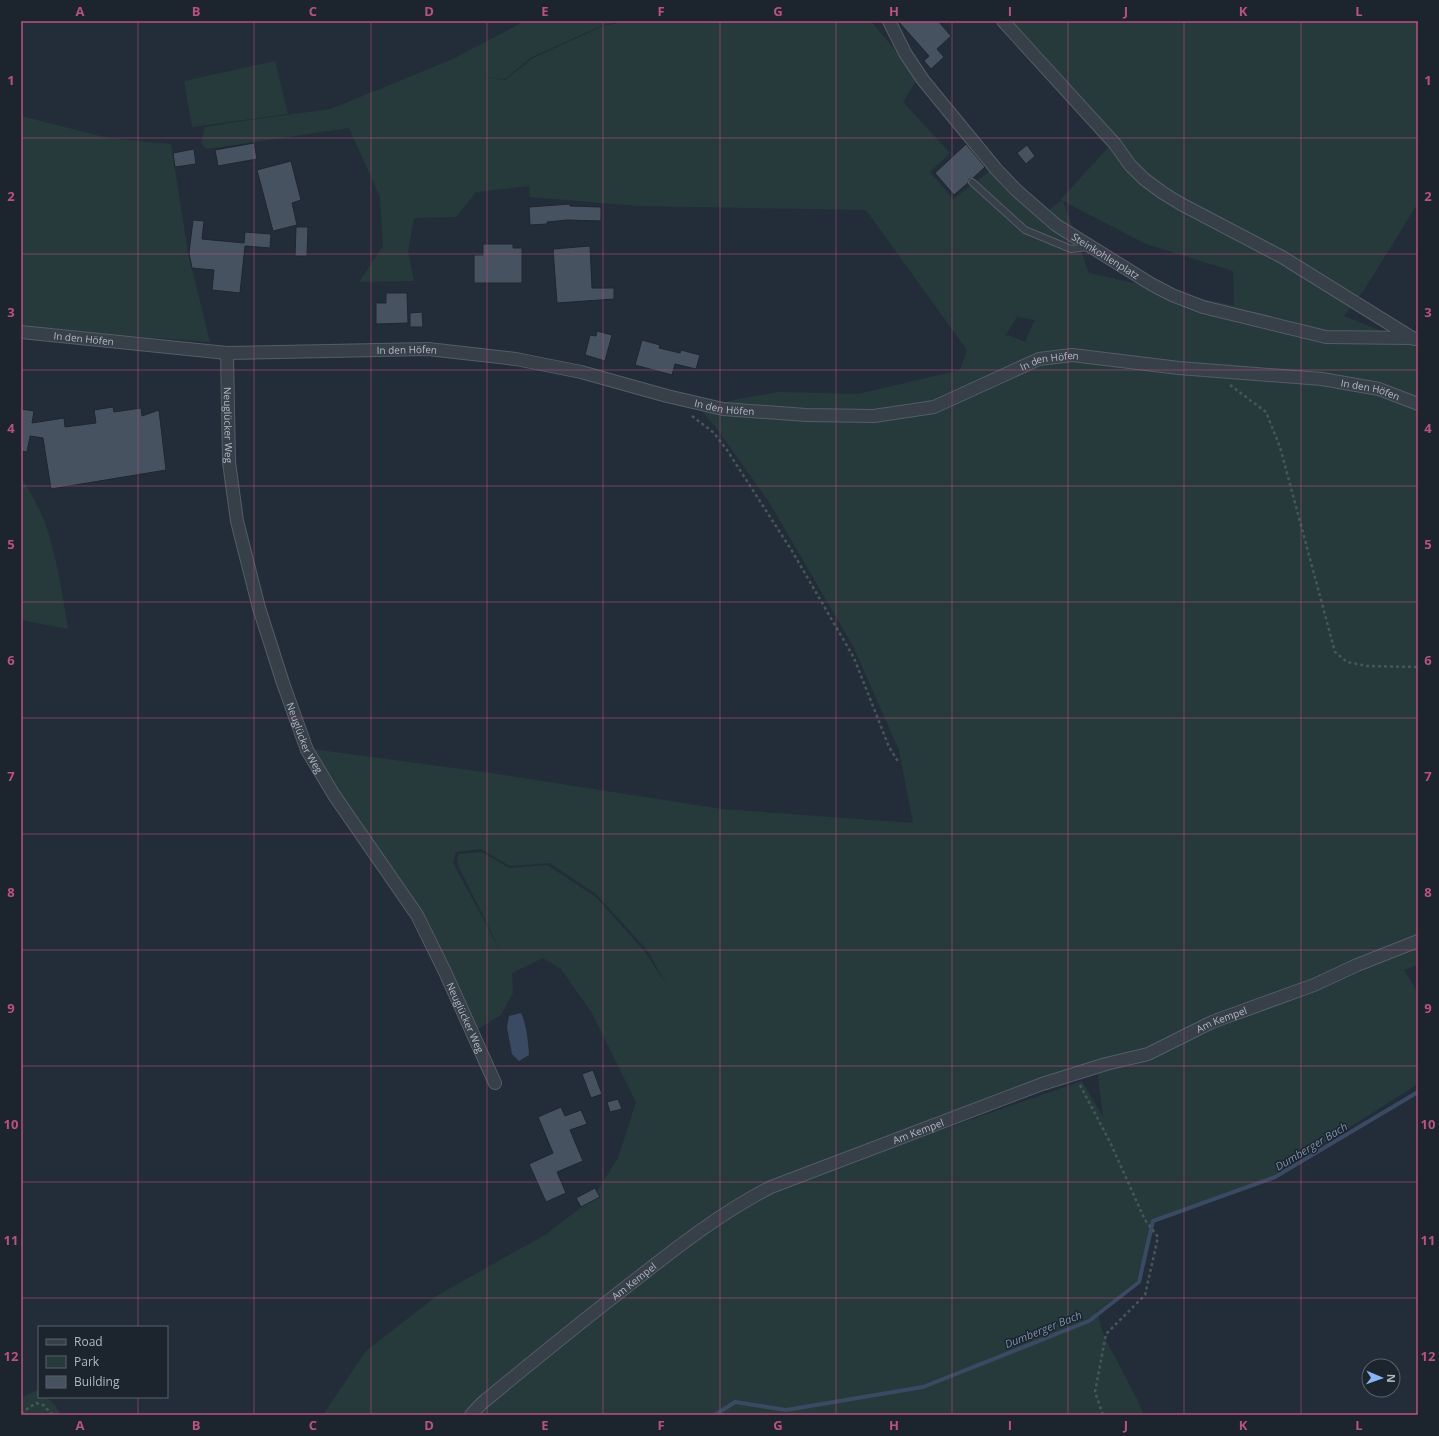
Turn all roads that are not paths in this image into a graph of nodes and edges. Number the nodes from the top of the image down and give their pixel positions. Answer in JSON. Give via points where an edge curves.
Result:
{"nodes":[{"id":1,"x":889,"y":21,"type":"edge"},
{"id":2,"x":1003,"y":21,"type":"edge"},
{"id":3,"x":972,"y":182,"type":"dead end"},
{"id":4,"x":1093,"y":247,"type":"junction"},
{"id":5,"x":21,"y":332,"type":"edge"},
{"id":6,"x":1415,"y":340,"type":"edge"},
{"id":7,"x":227,"y":353,"type":"junction"},
{"id":8,"x":1418,"y":404,"type":"edge"},
{"id":9,"x":1418,"y":941,"type":"edge"},
{"id":10,"x":495,"y":1083,"type":"dead end"},
{"id":11,"x":471,"y":1415,"type":"edge"}],
"edges":[{"from":1,"to":4,"type":"street","name":"Steinkohlenplatz","via":[[905,53],[923,80],[996,169],[1056,225]]},
{"from":2,"to":6,"type":"street","name":"Steinkohlenplatz","via":[[1116,144],[1130,165],[1144,179],[1181,204],[1282,257]]},
{"from":3,"to":4,"type":"lane","via":[[1025,230],[1071,249]]},
{"from":4,"to":6,"type":"street","name":"Steinkohlenplatz","via":[[1151,284],[1203,308],[1326,337]]},
{"from":5,"to":7,"type":"street","name":"In den Höfen"},
{"from":7,"to":8,"type":"street","name":"In den Höfen","via":[[428,349],[516,358],[582,372],[723,409],[806,415],[874,416],[934,407],[1039,359],[1072,355],[1179,368],[1322,380],[1379,389]]},
{"from":7,"to":10,"type":"street","name":"Neuglücker Weg","via":[[229,462],[237,521],[259,608],[307,750],[334,795],[417,915]]},
{"from":9,"to":11,"type":"street","name":"Am Kempel","via":[[1314,985],[1212,1022],[1148,1054],[1106,1064],[1028,1089],[805,1173],[750,1198],[723,1214],[606,1303],[481,1404]]}]}
